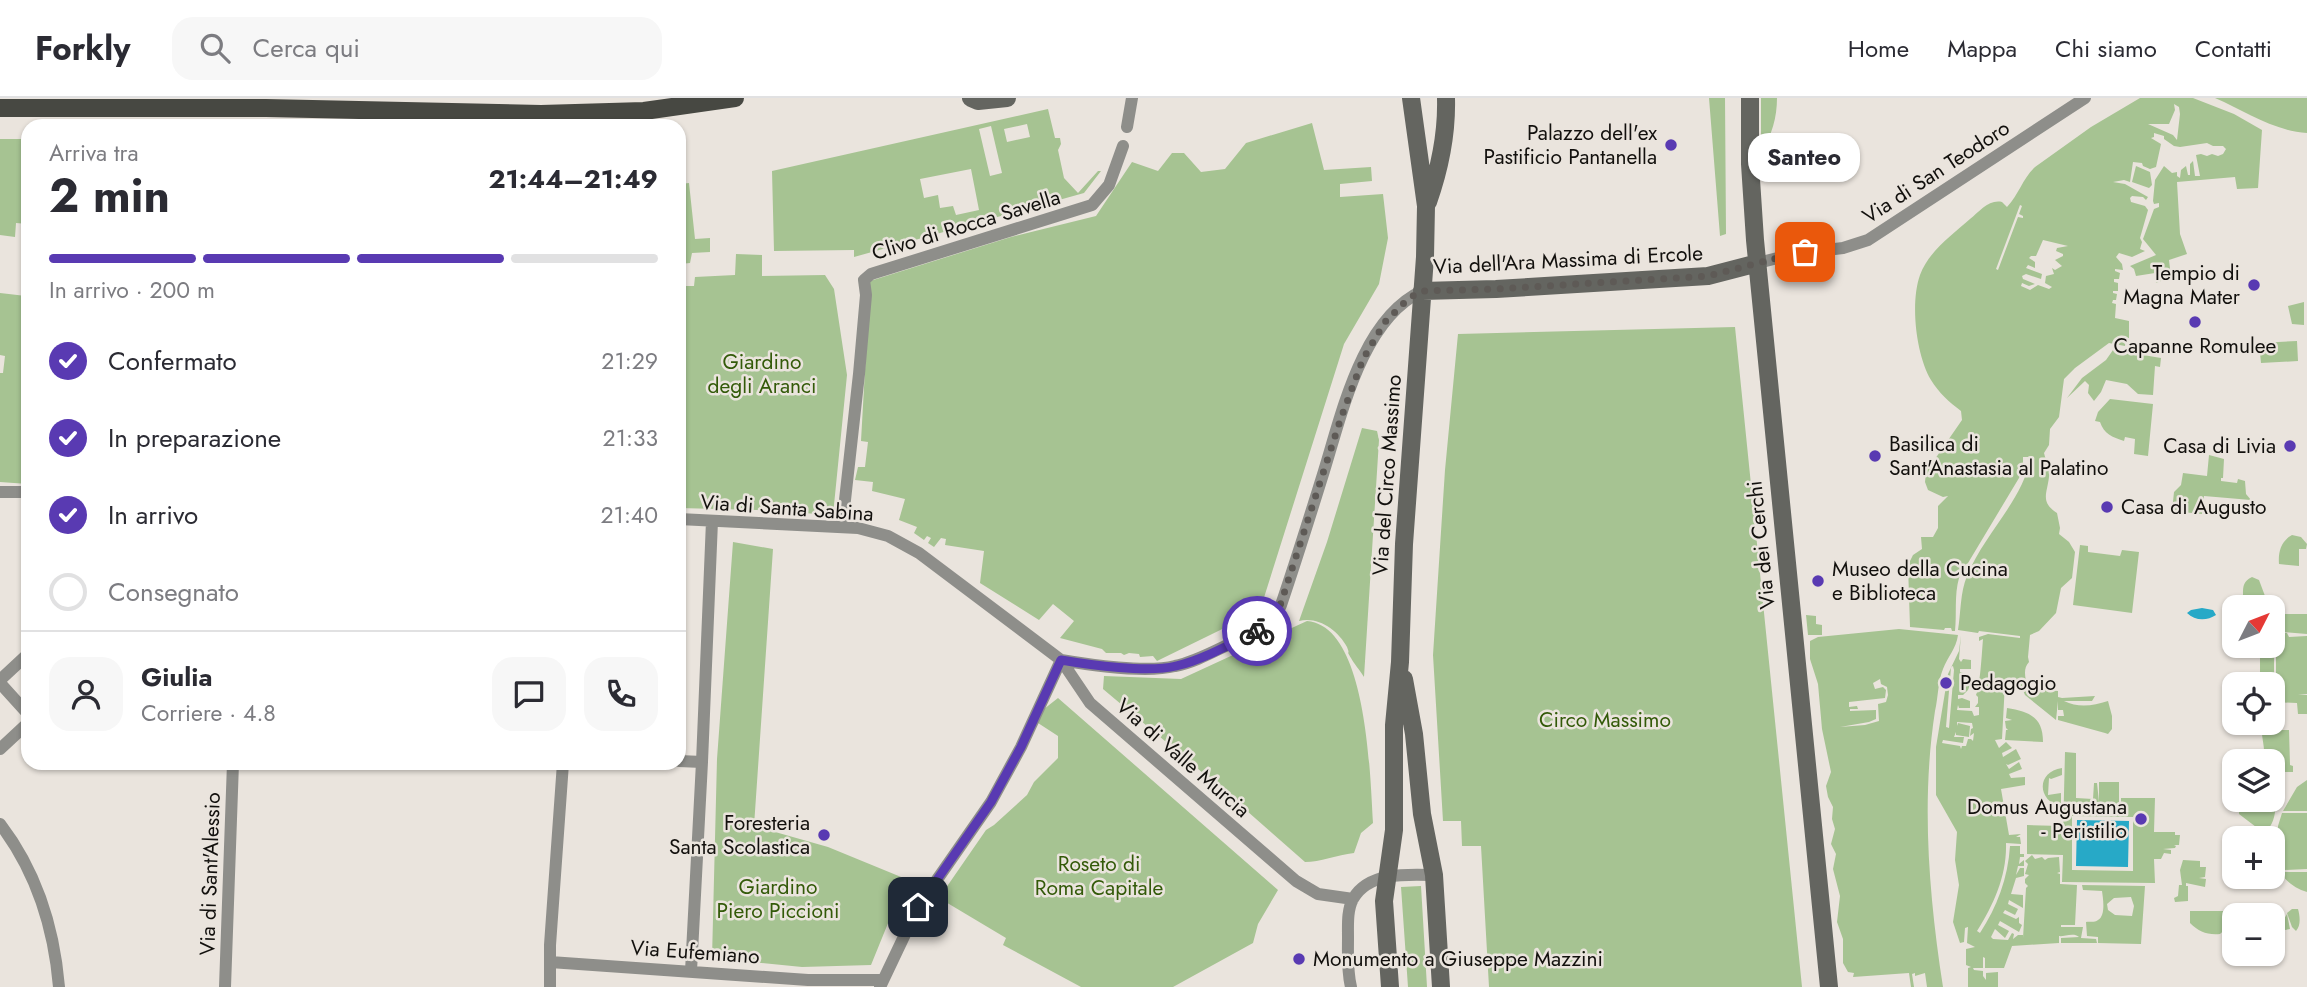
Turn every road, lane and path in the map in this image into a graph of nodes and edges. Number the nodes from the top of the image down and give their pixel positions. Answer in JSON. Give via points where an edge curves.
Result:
{"nodes":[{"id":1,"x":734,"y":98,"type":"edge"},
{"id":2,"x":971,"y":98,"type":"edge"},
{"id":3,"x":1007,"y":98,"type":"edge"},
{"id":4,"x":1132,"y":98,"type":"edge"},
{"id":5,"x":1411,"y":98,"type":"edge"},
{"id":6,"x":1446,"y":98,"type":"edge"},
{"id":7,"x":1750,"y":98,"type":"edge"},
{"id":8,"x":2085,"y":98,"type":"edge"},
{"id":9,"x":0,"y":108,"type":"edge"},
{"id":10,"x":1127,"y":127,"type":"dead end"},
{"id":11,"x":1123,"y":146,"type":"dead end"},
{"id":12,"x":1426,"y":206,"type":"junction"},
{"id":13,"x":1758,"y":263,"type":"junction"},
{"id":14,"x":1422,"y":291,"type":"junction"},
{"id":15,"x":0,"y":492,"type":"edge"},
{"id":16,"x":21,"y":492,"type":"edge"},
{"id":17,"x":686,"y":520,"type":"edge"},
{"id":18,"x":712,"y":521,"type":"junction"},
{"id":19,"x":842,"y":527,"type":"junction"},
{"id":20,"x":1061,"y":660,"type":"junction"},
{"id":21,"x":21,"y":661,"type":"edge"},
{"id":22,"x":1400,"y":662,"type":"junction"},
{"id":23,"x":0,"y":682,"type":"edge"},
{"id":24,"x":21,"y":707,"type":"edge"},
{"id":25,"x":21,"y":730,"type":"edge"},
{"id":26,"x":0,"y":749,"type":"edge"},
{"id":27,"x":686,"y":761,"type":"edge"},
{"id":28,"x":702,"y":762,"type":"junction"},
{"id":29,"x":233,"y":770,"type":"edge"},
{"id":30,"x":563,"y":770,"type":"edge"},
{"id":31,"x":0,"y":824,"type":"edge"},
{"id":32,"x":1434,"y":875,"type":"junction"},
{"id":33,"x":1386,"y":878,"type":"junction"},
{"id":34,"x":1353,"y":899,"type":"junction"},
{"id":35,"x":550,"y":962,"type":"junction"},
{"id":36,"x":691,"y":971,"type":"junction"},
{"id":37,"x":1350,"y":980,"type":"edge"},
{"id":38,"x":808,"y":983,"type":"edge"},
{"id":39,"x":881,"y":984,"type":"edge"},
{"id":40,"x":59,"y":987,"type":"edge"},
{"id":41,"x":225,"y":987,"type":"edge"},
{"id":42,"x":550,"y":987,"type":"edge"},
{"id":43,"x":1344,"y":987,"type":"edge"},
{"id":44,"x":1390,"y":987,"type":"edge"},
{"id":45,"x":1441,"y":987,"type":"edge"},
{"id":46,"x":1829,"y":987,"type":"edge"}],
"edges":[{"from":1,"to":9,"type":"main road","via":[[644,111],[541,114]]},
{"from":2,"to":3,"type":"main road"},
{"from":4,"to":10,"type":"street"},
{"from":5,"to":12,"type":"main road"},
{"from":6,"to":12,"type":"main road","via":[[1442,154]]},
{"from":7,"to":13,"type":"main road","name":"Via dei Cerchi"},
{"from":8,"to":13,"type":"street","name":"Via di San Teodoro","via":[[1868,240]]},
{"from":11,"to":19,"type":"street","name":"Clivo di Rocca Savella","via":[[1109,185],[1093,205],[871,274],[864,280]]},
{"from":12,"to":14,"type":"main road","name":"Via del Circo Massimo"},
{"from":13,"to":14,"type":"main road","name":"Via dell'Ara Massima di Ercole","via":[[1708,276]]},
{"from":13,"to":46,"type":"main road","name":"Via dei Cerchi"},
{"from":14,"to":20,"type":"street","via":[[1391,315],[1363,359],[1272,622],[1168,668]]},
{"from":14,"to":22,"type":"main road","name":"Via del Circo Massimo"},
{"from":15,"to":16,"type":"street"},
{"from":17,"to":18,"type":"street","name":"Via di Santa Sabina"},
{"from":18,"to":19,"type":"street","name":"Via di Santa Sabina"},
{"from":18,"to":28,"type":"street"},
{"from":19,"to":20,"type":"street","name":"Via di Santa Sabina","via":[[874,532],[901,543]]},
{"from":20,"to":34,"type":"street","name":"Via di Valle Murcia","via":[[1090,703],[1291,876],[1318,894]]},
{"from":20,"to":39,"type":"street","via":[[991,802],[918,907]]},
{"from":21,"to":23,"type":"street"},
{"from":22,"to":32,"type":"main road","name":"Via del Circo Massimo"},
{"from":22,"to":33,"type":"main road","name":"Via del Circo Massimo","via":[[1394,725],[1394,830]]},
{"from":23,"to":24,"type":"street"},
{"from":25,"to":26,"type":"street"},
{"from":27,"to":28,"type":"street"},
{"from":28,"to":36,"type":"street"},
{"from":29,"to":41,"type":"street","name":"Via di Sant'Alessio"},
{"from":30,"to":35,"type":"street"},
{"from":31,"to":40,"type":"street","via":[[23,859],[44,911]]},
{"from":32,"to":33,"type":"street"},
{"from":32,"to":45,"type":"main road","name":"Via del Circo Massimo"},
{"from":33,"to":34,"type":"street","via":[[1364,886]]},
{"from":33,"to":44,"type":"main road","name":"Via del Circo Massimo"},
{"from":34,"to":37,"type":"street","via":[[1348,925]]},
{"from":35,"to":36,"type":"street","name":"Via Eufemiano"},
{"from":35,"to":42,"type":"street"},
{"from":36,"to":38,"type":"street","name":"Via Eufemiano"},
{"from":37,"to":43,"type":"street"},
{"from":38,"to":39,"type":"street","name":"Via Eufemiano"}]}
